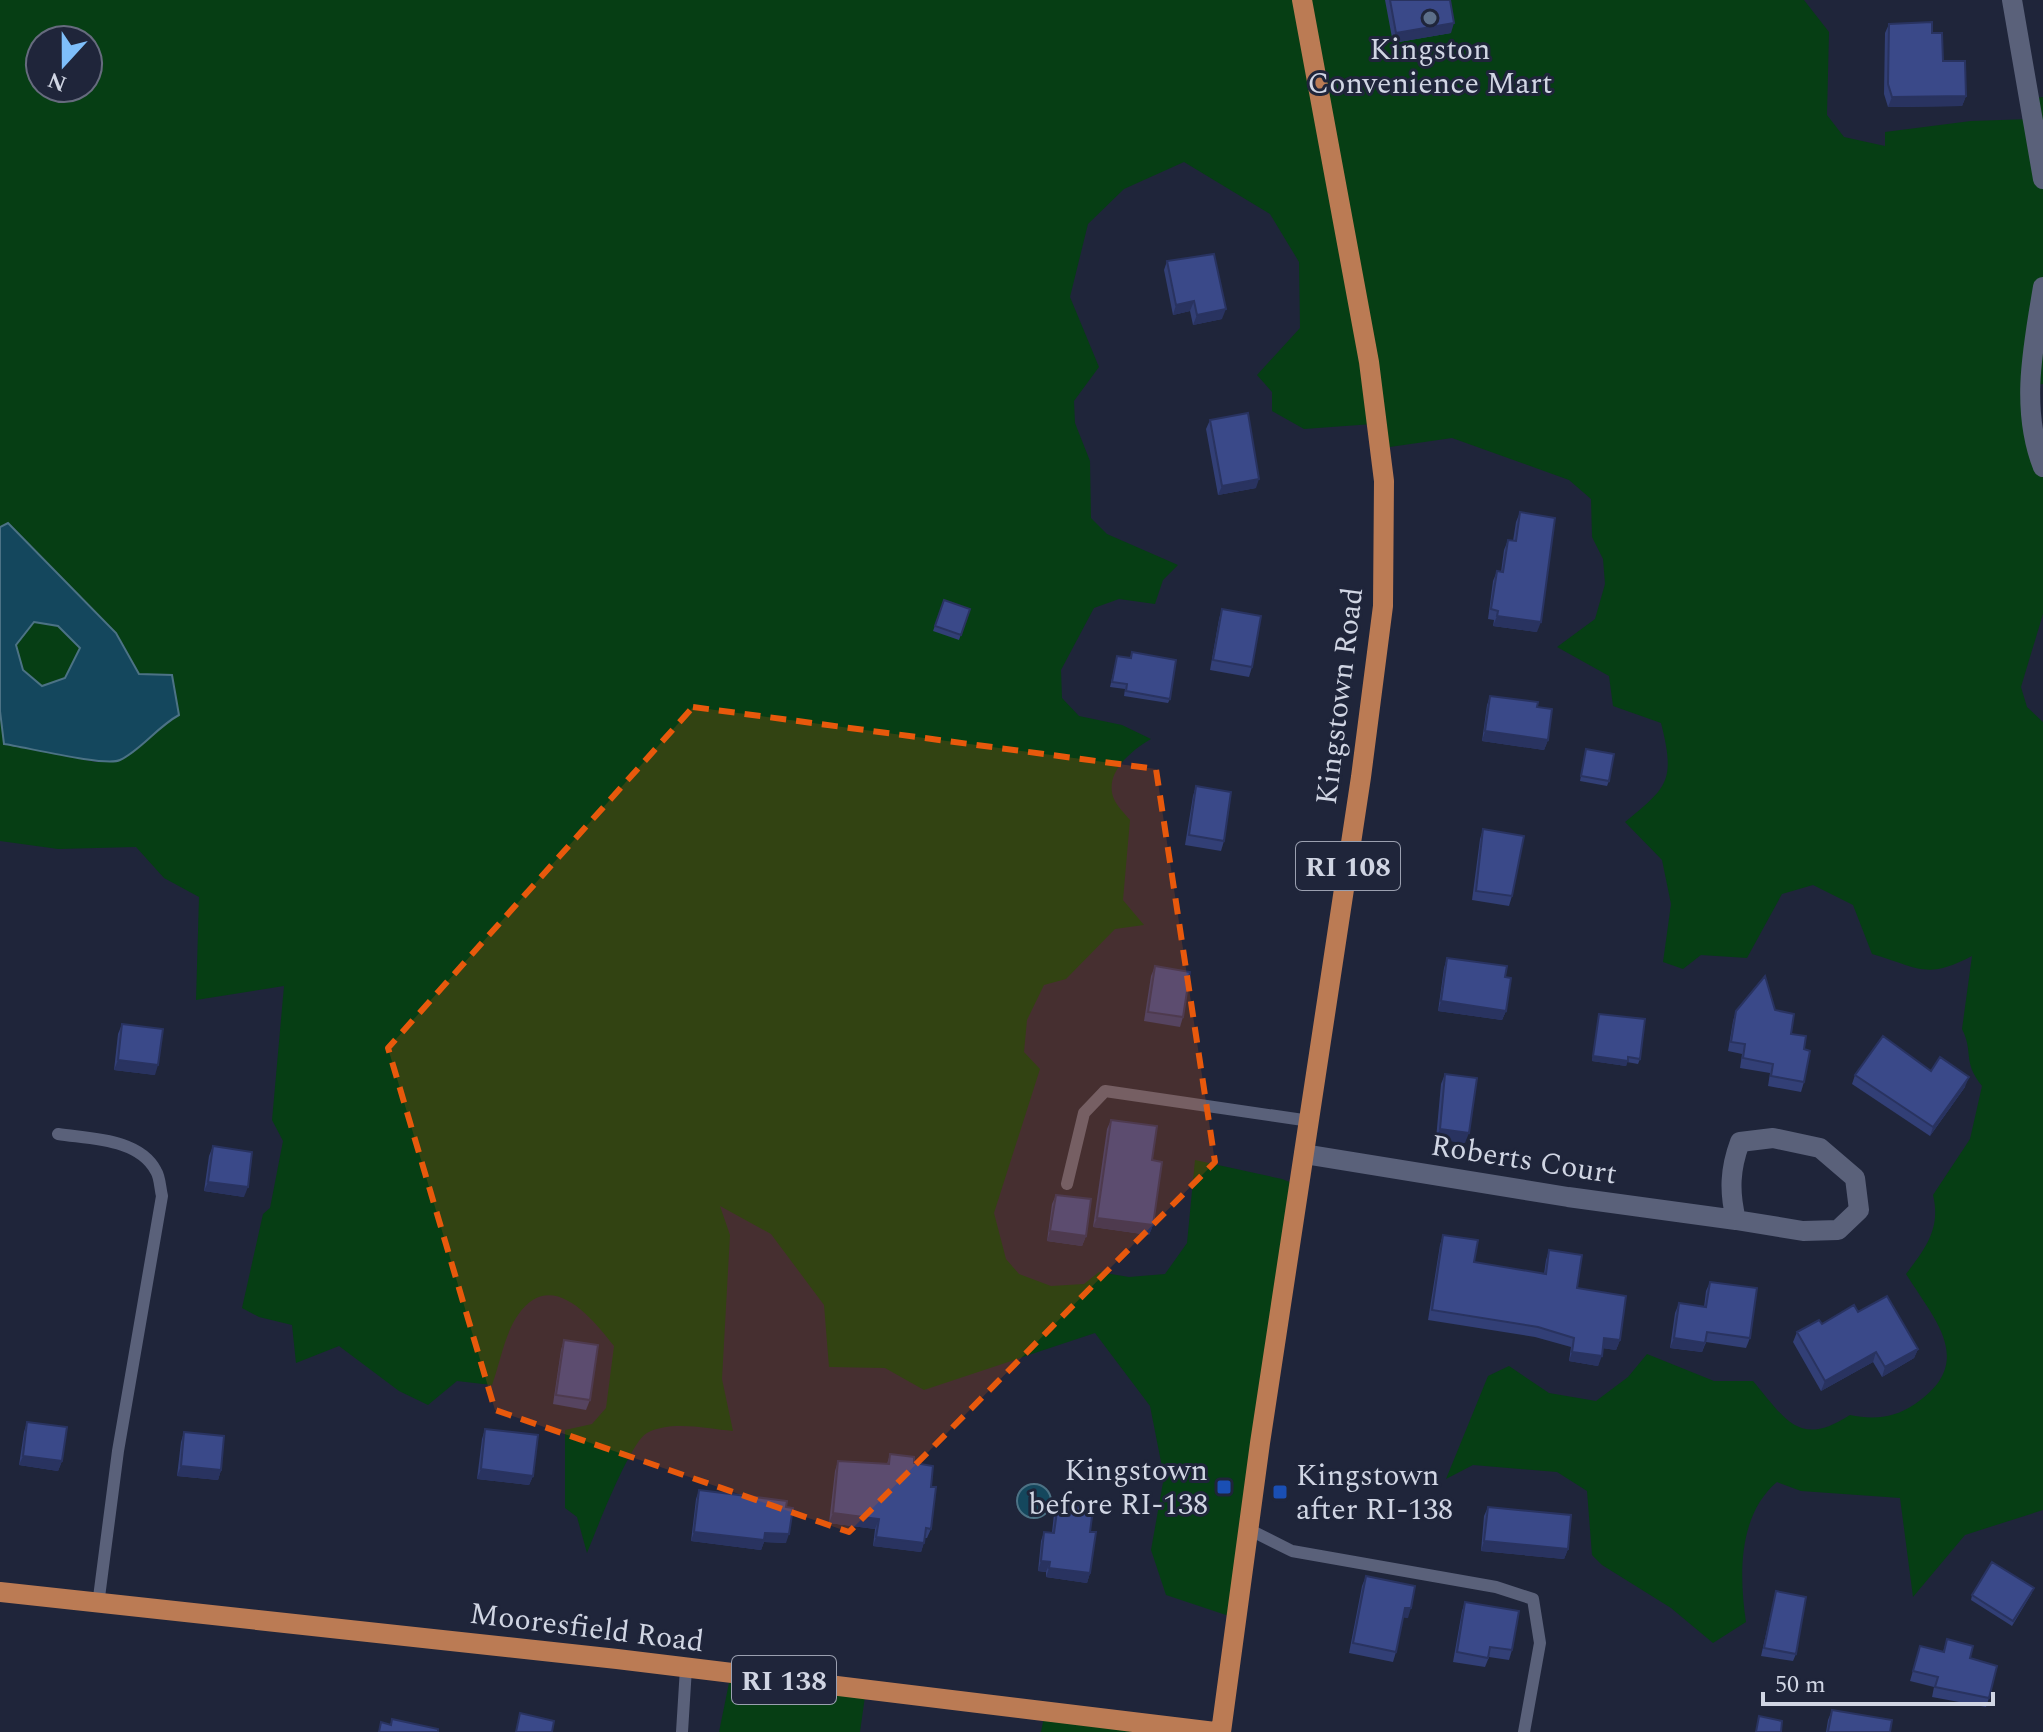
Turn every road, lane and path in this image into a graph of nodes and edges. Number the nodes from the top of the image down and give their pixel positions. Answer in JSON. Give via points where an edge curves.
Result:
{"nodes":[{"id":1,"x":1302,"y":0,"type":"edge"},
{"id":2,"x":2012,"y":0,"type":"edge"},
{"id":3,"x":2043,"y":179,"type":"edge"},
{"id":4,"x":2043,"y":287,"type":"edge"},
{"id":5,"x":2043,"y":467,"type":"edge"},
{"id":6,"x":1310,"y":1121,"type":"junction"},
{"id":7,"x":58,"y":1134,"type":"dead end"},
{"id":8,"x":1304,"y":1154,"type":"junction"},
{"id":9,"x":1067,"y":1184,"type":"dead end"},
{"id":10,"x":1736,"y":1220,"type":"junction"},
{"id":11,"x":1248,"y":1529,"type":"junction"},
{"id":12,"x":0,"y":1592,"type":"edge"},
{"id":13,"x":98,"y":1605,"type":"junction"},
{"id":14,"x":686,"y":1668,"type":"junction"},
{"id":15,"x":682,"y":1732,"type":"edge"},
{"id":16,"x":1218,"y":1732,"type":"edge"},
{"id":17,"x":1524,"y":1732,"type":"edge"}],
"edges":[{"from":1,"to":6,"type":"main road","name":"Kingstown Road","number":"RI 108","via":[[1369,362],[1384,481],[1381,621]]},
{"from":2,"to":3,"type":"street"},
{"from":4,"to":5,"type":"street","via":[[2028,391],[2034,443]]},
{"from":6,"to":8,"type":"main road","name":"Kingstown Road","number":"RI 108"},
{"from":6,"to":9,"type":"lane","via":[[1105,1091],[1084,1113]]},
{"from":7,"to":13,"type":"lane","via":[[118,1143],[143,1157],[156,1171],[162,1196]]},
{"from":8,"to":10,"type":"street","name":"Roberts Court"},
{"from":8,"to":11,"type":"main road","name":"Kingstown Road","number":"RI 108"},
{"from":10,"to":10,"type":"street","name":"Roberts Court","via":[[1803,1231],[1838,1230],[1859,1210],[1855,1178],[1820,1148],[1773,1138],[1740,1142],[1731,1166]]},
{"from":11,"to":16,"type":"main road","name":"Kingstown Road","number":"RI 108"},
{"from":11,"to":17,"type":"lane","via":[[1292,1551],[1496,1587],[1533,1599],[1540,1643]]},
{"from":12,"to":13,"type":"main road","name":"Mooresfield Road","number":"RI 138"},
{"from":13,"to":14,"type":"main road","name":"Mooresfield Road","number":"RI 138"},
{"from":14,"to":15,"type":"lane"},
{"from":14,"to":16,"type":"main road","name":"Mooresfield Road","number":"RI 138"}]}
